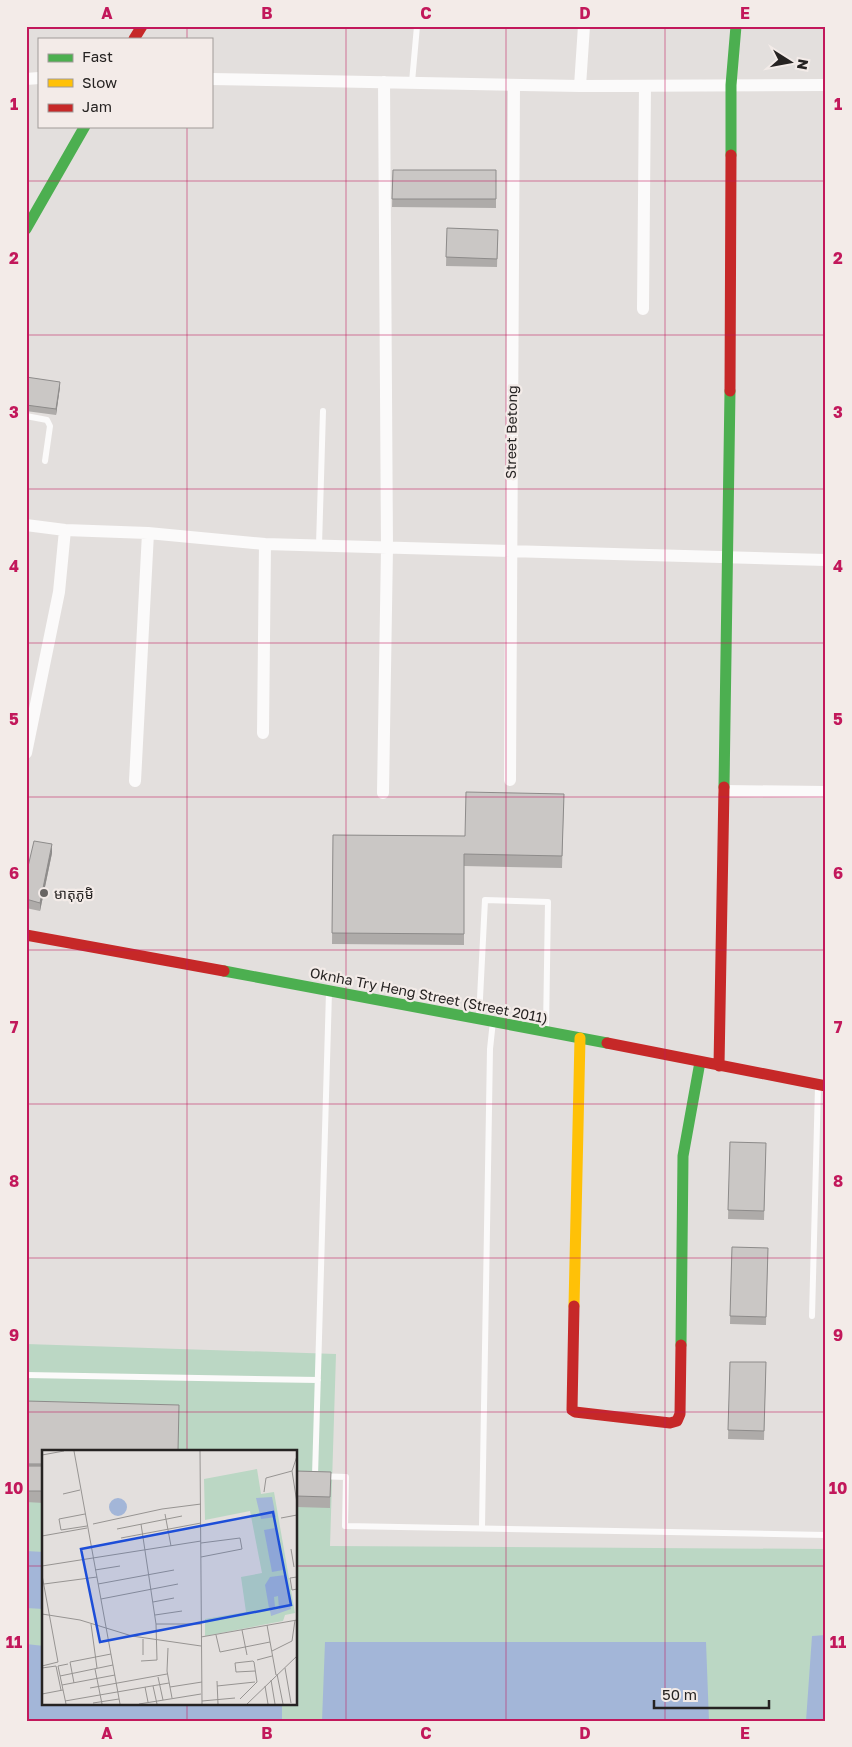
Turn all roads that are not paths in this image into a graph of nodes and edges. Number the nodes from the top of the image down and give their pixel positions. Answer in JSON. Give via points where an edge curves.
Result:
{"nodes":[{"id":1,"x":142,"y":26,"type":"edge"},
{"id":2,"x":417,"y":26,"type":"edge"},
{"id":3,"x":584,"y":26,"type":"edge"},
{"id":4,"x":736,"y":26,"type":"edge"},
{"id":5,"x":135,"y":38,"type":"edge"},
{"id":6,"x":212,"y":79,"type":"edge"},
{"id":7,"x":384,"y":82,"type":"junction"},
{"id":8,"x":412,"y":82,"type":"junction"},
{"id":9,"x":514,"y":85,"type":"junction"},
{"id":10,"x":731,"y":85,"type":"junction"},
{"id":11,"x":826,"y":85,"type":"edge"},
{"id":12,"x":580,"y":86,"type":"junction"},
{"id":13,"x":645,"y":86,"type":"junction"},
{"id":14,"x":84,"y":128,"type":"edge"},
{"id":15,"x":26,"y":229,"type":"edge"},
{"id":16,"x":643,"y":308,"type":"dead end"},
{"id":17,"x":323,"y":411,"type":"dead end"},
{"id":18,"x":26,"y":416,"type":"edge"},
{"id":19,"x":45,"y":461,"type":"dead end"},
{"id":20,"x":26,"y":524,"type":"edge"},
{"id":21,"x":66,"y":530,"type":"junction"},
{"id":22,"x":148,"y":533,"type":"junction"},
{"id":23,"x":265,"y":544,"type":"junction"},
{"id":24,"x":320,"y":545,"type":"junction"},
{"id":25,"x":387,"y":548,"type":"junction"},
{"id":26,"x":510,"y":552,"type":"junction"},
{"id":27,"x":729,"y":558,"type":"junction"},
{"id":28,"x":826,"y":560,"type":"edge"},
{"id":29,"x":263,"y":733,"type":"dead end"},
{"id":30,"x":26,"y":753,"type":"edge"},
{"id":31,"x":510,"y":780,"type":"dead end"},
{"id":32,"x":135,"y":781,"type":"dead end"},
{"id":33,"x":724,"y":791,"type":"junction"},
{"id":34,"x":383,"y":792,"type":"dead end"},
{"id":35,"x":826,"y":792,"type":"edge"},
{"id":36,"x":26,"y":935,"type":"edge"},
{"id":37,"x":329,"y":991,"type":"junction"},
{"id":38,"x":479,"y":1018,"type":"junction"},
{"id":39,"x":493,"y":1021,"type":"junction"},
{"id":40,"x":546,"y":1032,"type":"junction"},
{"id":41,"x":580,"y":1038,"type":"junction"},
{"id":42,"x":700,"y":1062,"type":"junction"},
{"id":43,"x":720,"y":1066,"type":"junction"},
{"id":44,"x":822,"y":1085,"type":"edge"},
{"id":45,"x":812,"y":1316,"type":"dead end"},
{"id":46,"x":26,"y":1374,"type":"edge"},
{"id":47,"x":318,"y":1380,"type":"junction"},
{"id":48,"x":482,"y":1527,"type":"junction"},
{"id":49,"x":826,"y":1535,"type":"edge"}],
"edges":[{"from":1,"to":5,"type":"street"},
{"from":2,"to":8,"type":"lane"},
{"from":3,"to":12,"type":"street"},
{"from":4,"to":10,"type":"street"},
{"from":6,"to":7,"type":"street"},
{"from":7,"to":8,"type":"street"},
{"from":7,"to":25,"type":"street"},
{"from":8,"to":9,"type":"street"},
{"from":9,"to":12,"type":"street"},
{"from":9,"to":26,"type":"street","name":"Street Betong"},
{"from":10,"to":11,"type":"street"},
{"from":10,"to":13,"type":"street"},
{"from":10,"to":27,"type":"street"},
{"from":12,"to":13,"type":"street"},
{"from":13,"to":16,"type":"street"},
{"from":14,"to":15,"type":"street"},
{"from":17,"to":24,"type":"lane"},
{"from":18,"to":19,"type":"lane","via":[[47,420],[50,426]]},
{"from":20,"to":21,"type":"street"},
{"from":21,"to":22,"type":"street"},
{"from":21,"to":30,"type":"street","via":[[59,592]]},
{"from":22,"to":23,"type":"street"},
{"from":22,"to":32,"type":"street"},
{"from":23,"to":24,"type":"street"},
{"from":23,"to":29,"type":"street"},
{"from":24,"to":25,"type":"street"},
{"from":25,"to":26,"type":"street"},
{"from":25,"to":34,"type":"street"},
{"from":26,"to":27,"type":"street"},
{"from":26,"to":31,"type":"street","name":"Street Betong"},
{"from":27,"to":28,"type":"street"},
{"from":27,"to":33,"type":"street"},
{"from":33,"to":35,"type":"street"},
{"from":33,"to":43,"type":"street"},
{"from":36,"to":37,"type":"street","name":"Oknha Try Heng Street (Street 2011)"},
{"from":37,"to":38,"type":"street","name":"Oknha Try Heng Street (Street 2011)"},
{"from":37,"to":47,"type":"lane"},
{"from":38,"to":39,"type":"street","name":"Oknha Try Heng Street (Street 2011)"},
{"from":38,"to":40,"type":"lane","via":[[485,900],[548,902]]},
{"from":39,"to":40,"type":"street","name":"Oknha Try Heng Street (Street 2011)"},
{"from":39,"to":48,"type":"lane"},
{"from":40,"to":41,"type":"street","name":"Oknha Try Heng Street (Street 2011)"},
{"from":41,"to":42,"type":"street","name":"Oknha Try Heng Street (Street 2011)"},
{"from":41,"to":42,"type":"street","via":[[572,1406],[575,1412],[670,1423],[677,1421],[680,1414],[683,1156]]},
{"from":42,"to":43,"type":"street","name":"Oknha Try Heng Street (Street 2011)"},
{"from":43,"to":44,"type":"street","name":"Oknha Try Heng Street (Street 2011)"},
{"from":44,"to":45,"type":"lane"},
{"from":46,"to":47,"type":"lane"},
{"from":47,"to":48,"type":"lane","via":[[315,1476],[346,1477],[345,1526]]},
{"from":48,"to":49,"type":"lane"}]}
